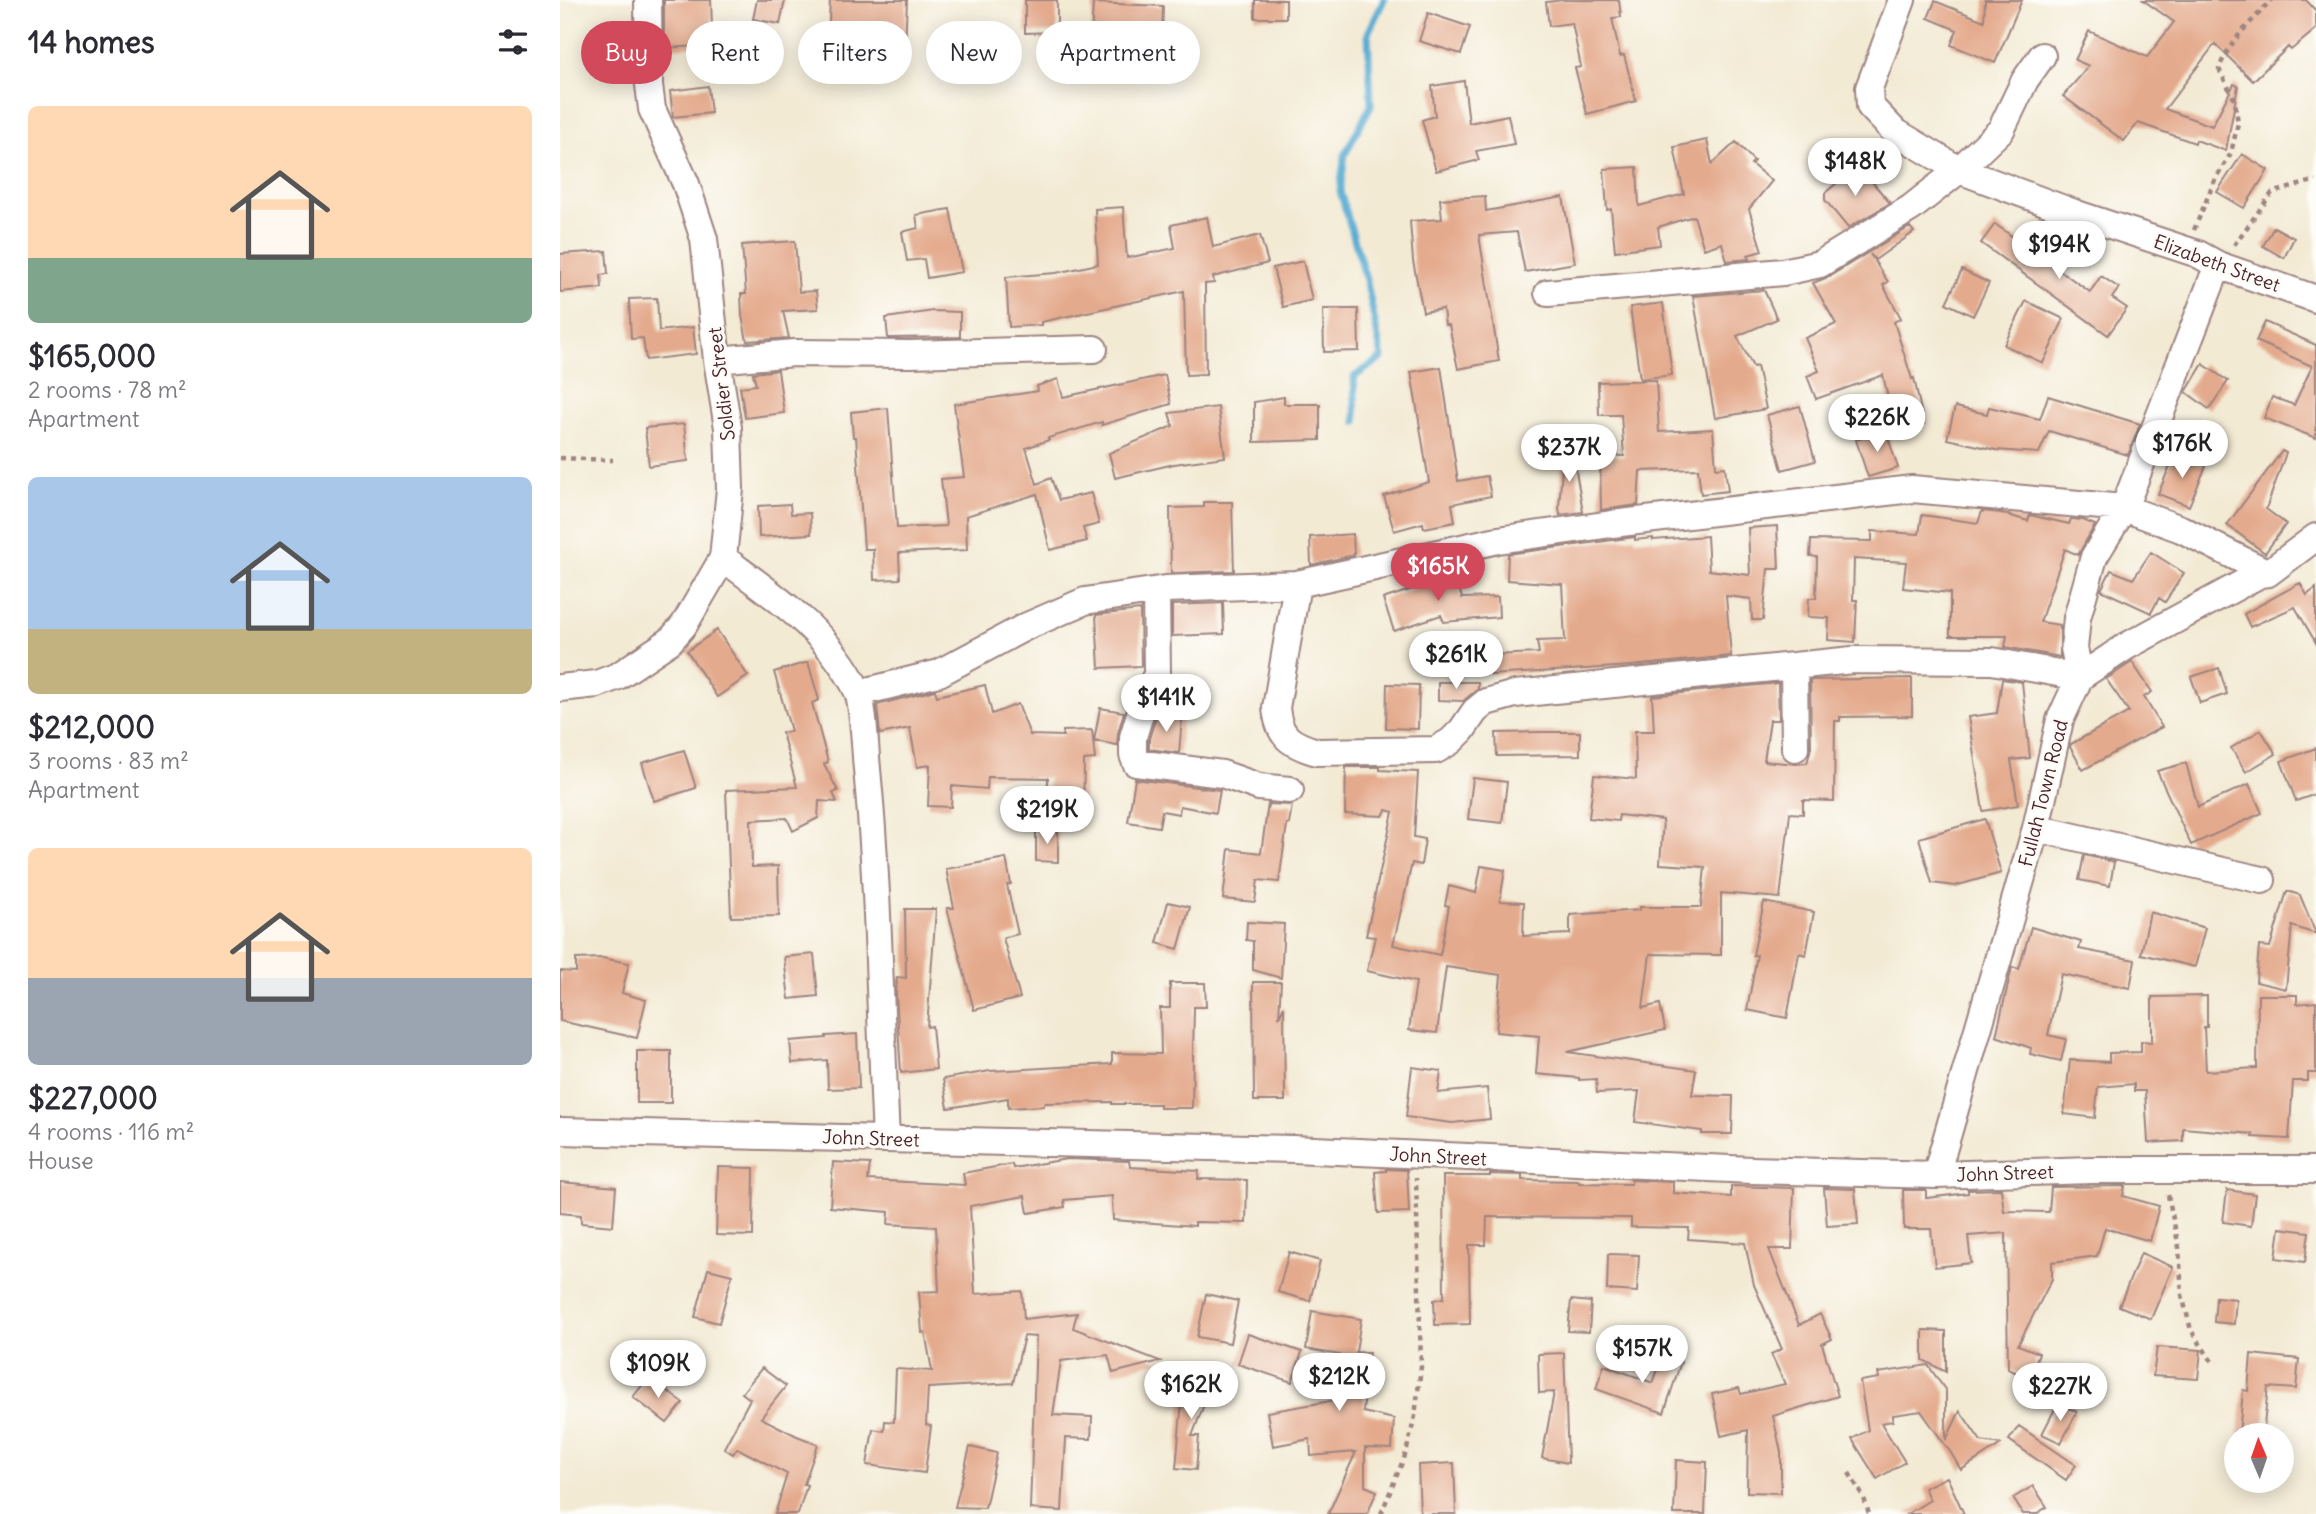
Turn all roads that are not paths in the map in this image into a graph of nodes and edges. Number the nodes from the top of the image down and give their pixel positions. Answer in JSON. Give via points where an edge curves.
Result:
{"nodes":[{"id":1,"x":648,"y":0,"type":"edge"},
{"id":2,"x":1902,"y":0,"type":"edge"},
{"id":3,"x":2042,"y":56,"type":"dead end"},
{"id":4,"x":1959,"y":170,"type":"junction"},
{"id":5,"x":2218,"y":265,"type":"junction"},
{"id":6,"x":1548,"y":293,"type":"dead end"},
{"id":7,"x":2316,"y":299,"type":"edge"},
{"id":8,"x":1094,"y":349,"type":"dead end"},
{"id":9,"x":717,"y":360,"type":"junction"},
{"id":10,"x":2124,"y":508,"type":"junction"},
{"id":11,"x":2316,"y":537,"type":"edge"},
{"id":12,"x":723,"y":558,"type":"junction"},
{"id":13,"x":2268,"y":573,"type":"junction"},
{"id":14,"x":1297,"y":584,"type":"junction"},
{"id":15,"x":1156,"y":591,"type":"junction"},
{"id":16,"x":1794,"y":666,"type":"junction"},
{"id":17,"x":2080,"y":677,"type":"junction"},
{"id":18,"x":560,"y":688,"type":"edge"},
{"id":19,"x":859,"y":693,"type":"junction"},
{"id":20,"x":1795,"y":748,"type":"dead end"},
{"id":21,"x":1290,"y":790,"type":"dead end"},
{"id":22,"x":2035,"y":828,"type":"junction"},
{"id":23,"x":2262,"y":880,"type":"dead end"},
{"id":24,"x":560,"y":1131,"type":"edge"},
{"id":25,"x":886,"y":1139,"type":"junction"},
{"id":26,"x":2316,"y":1170,"type":"edge"},
{"id":27,"x":1936,"y":1175,"type":"junction"}],
"edges":[{"from":1,"to":9,"type":"street","name":"Soldier Street","via":[[652,109],[686,184],[704,239]]},
{"from":2,"to":4,"type":"street","name":"Elizabeth Street","via":[[1869,88],[1870,106],[1894,131]]},
{"from":3,"to":4,"type":"street","via":[[2025,79],[2001,130]]},
{"from":4,"to":5,"type":"street","name":"Elizabeth Street"},
{"from":4,"to":6,"type":"street","via":[[1911,208],[1820,264],[1783,272]]},
{"from":5,"to":7,"type":"street","name":"Elizabeth Street"},
{"from":5,"to":10,"type":"street"},
{"from":8,"to":9,"type":"street","via":[[794,354]]},
{"from":9,"to":12,"type":"street","name":"Soldier Street","via":[[728,428],[730,489]]},
{"from":10,"to":13,"type":"street","via":[[2181,529]]},
{"from":10,"to":14,"type":"street","via":[[1912,489],[1498,540]]},
{"from":10,"to":17,"type":"street","via":[[2094,557],[2077,618],[2074,648]]},
{"from":11,"to":13,"type":"street"},
{"from":12,"to":18,"type":"street","name":"Soldier Street","via":[[670,641],[618,676],[597,684]]},
{"from":12,"to":19,"type":"street","via":[[812,627]]},
{"from":13,"to":17,"type":"street","via":[[2127,646]]},
{"from":14,"to":15,"type":"street"},
{"from":14,"to":16,"type":"street","via":[[1276,708],[1282,733],[1298,747],[1317,752],[1436,750],[1462,730],[1486,702],[1515,694]]},
{"from":15,"to":19,"type":"street","via":[[1085,601],[939,673]]},
{"from":15,"to":21,"type":"street","via":[[1157,674],[1133,737],[1136,763],[1223,774],[1259,787]]},
{"from":16,"to":17,"type":"street","via":[[1853,660],[1992,661]]},
{"from":16,"to":20,"type":"street"},
{"from":17,"to":22,"type":"street","name":"Fullah Town Road","via":[[2060,720]]},
{"from":19,"to":25,"type":"street","via":[[871,815]]},
{"from":22,"to":23,"type":"street"},
{"from":22,"to":27,"type":"street","name":"Fullah Town Road"},
{"from":24,"to":25,"type":"street","name":"John Street"},
{"from":25,"to":27,"type":"street","name":"John Street"},
{"from":26,"to":27,"type":"street","name":"John Street"}]}
